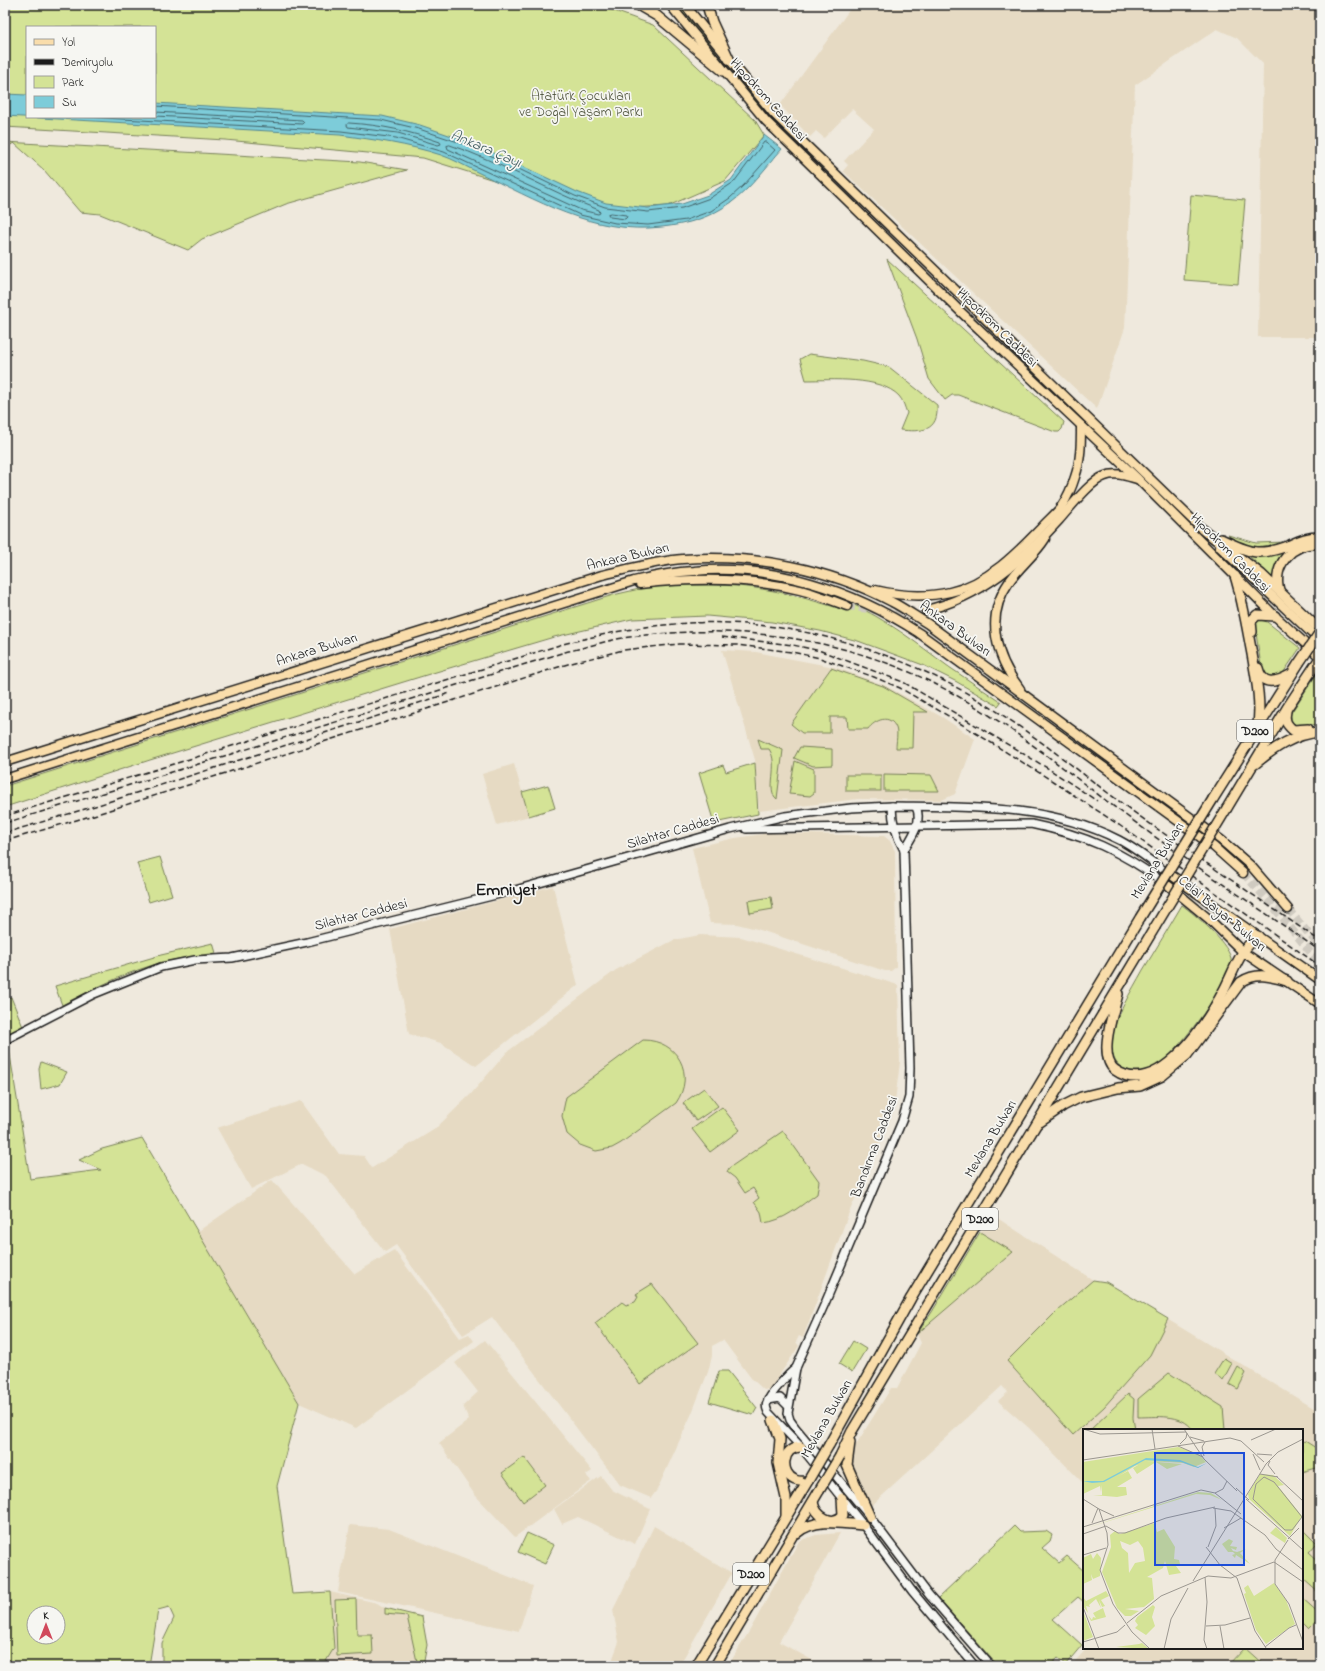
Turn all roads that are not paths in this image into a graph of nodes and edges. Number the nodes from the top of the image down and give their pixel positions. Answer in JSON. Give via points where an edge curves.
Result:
{"nodes":[{"id":1,"x":638,"y":5,"type":"edge"},
{"id":2,"x":670,"y":5,"type":"edge"},
{"id":3,"x":685,"y":5,"type":"edge"},
{"id":4,"x":707,"y":5,"type":"edge"},
{"id":5,"x":729,"y":59,"type":"junction"},
{"id":6,"x":723,"y":71,"type":"junction"},
{"id":7,"x":1080,"y":426,"type":"junction"},
{"id":8,"x":1138,"y":479,"type":"junction"},
{"id":9,"x":1052,"y":528,"type":"junction"},
{"id":10,"x":1202,"y":529,"type":"junction"},
{"id":11,"x":1320,"y":537,"type":"edge"},
{"id":12,"x":1320,"y":544,"type":"edge"},
{"id":13,"x":1235,"y":576,"type":"junction"},
{"id":14,"x":856,"y":586,"type":"junction"},
{"id":15,"x":611,"y":587,"type":"junction"},
{"id":16,"x":1279,"y":590,"type":"junction"},
{"id":17,"x":847,"y":606,"type":"tunnel mouth"},
{"id":18,"x":926,"y":610,"type":"tunnel mouth"},
{"id":19,"x":1275,"y":616,"type":"junction"},
{"id":20,"x":1320,"y":631,"type":"edge"},
{"id":21,"x":1320,"y":641,"type":"edge"},
{"id":22,"x":1320,"y":658,"type":"edge"},
{"id":23,"x":1291,"y":675,"type":"junction"},
{"id":24,"x":1027,"y":698,"type":"junction"},
{"id":25,"x":1287,"y":708,"type":"junction"},
{"id":26,"x":1258,"y":726,"type":"junction"},
{"id":27,"x":1320,"y":727,"type":"edge"},
{"id":28,"x":1320,"y":732,"type":"edge"},
{"id":29,"x":5,"y":762,"type":"edge"},
{"id":30,"x":1248,"y":770,"type":"junction"},
{"id":31,"x":5,"y":779,"type":"edge"},
{"id":32,"x":892,"y":806,"type":"junction"},
{"id":33,"x":916,"y":807,"type":"junction"},
{"id":34,"x":918,"y":825,"type":"junction"},
{"id":35,"x":894,"y":826,"type":"junction"},
{"id":36,"x":730,"y":829,"type":"junction"},
{"id":37,"x":904,"y":850,"type":"junction"},
{"id":38,"x":1243,"y":872,"type":"tunnel mouth"},
{"id":39,"x":1174,"y":877,"type":"joint"},
{"id":40,"x":1169,"y":886,"type":"joint"},
{"id":41,"x":1288,"y":909,"type":"tunnel mouth"},
{"id":42,"x":1258,"y":936,"type":"junction"},
{"id":43,"x":1243,"y":952,"type":"junction"},
{"id":44,"x":1320,"y":980,"type":"edge"},
{"id":45,"x":1287,"y":981,"type":"junction"},
{"id":46,"x":1121,"y":983,"type":"junction"},
{"id":47,"x":1320,"y":1004,"type":"edge"},
{"id":48,"x":5,"y":1040,"type":"edge"},
{"id":49,"x":1036,"y":1125,"type":"junction"},
{"id":50,"x":796,"y":1368,"type":"junction"},
{"id":51,"x":768,"y":1400,"type":"junction"},
{"id":52,"x":788,"y":1406,"type":"junction"},
{"id":53,"x":773,"y":1420,"type":"junction"},
{"id":54,"x":852,"y":1432,"type":"junction"},
{"id":55,"x":801,"y":1447,"type":"junction"},
{"id":56,"x":808,"y":1482,"type":"junction"},
{"id":57,"x":842,"y":1498,"type":"junction"},
{"id":58,"x":813,"y":1502,"type":"junction"},
{"id":59,"x":786,"y":1516,"type":"junction"},
{"id":60,"x":870,"y":1517,"type":"junction"},
{"id":61,"x":863,"y":1525,"type":"junction"},
{"id":62,"x":791,"y":1538,"type":"junction"},
{"id":63,"x":696,"y":1666,"type":"edge"},
{"id":64,"x":715,"y":1666,"type":"edge"},
{"id":65,"x":975,"y":1666,"type":"edge"},
{"id":66,"x":991,"y":1666,"type":"edge"}],
"edges":[{"from":1,"to":6,"type":"highway","via":[[657,16]]},
{"from":2,"to":6,"type":"main road","name":"Hipodrom Caddesi"},
{"from":3,"to":5,"type":"main road","name":"Hipodrom Caddesi"},
{"from":4,"to":5,"type":"highway"},
{"from":5,"to":10,"type":"main road","name":"Hipodrom Caddesi","via":[[780,120]]},
{"from":6,"to":7,"type":"main road","name":"Hipodrom Caddesi","via":[[766,121]]},
{"from":7,"to":8,"type":"main road","name":"Hipodrom Caddesi"},
{"from":7,"to":14,"type":"main road","via":[[1081,452],[1076,476],[1060,507],[1023,547],[975,584],[923,597]]},
{"from":8,"to":9,"type":"main road","via":[[1114,473],[1104,476],[1097,480]]},
{"from":8,"to":13,"type":"main road","name":"Hipodrom Caddesi"},
{"from":9,"to":18,"type":"main road","via":[[1008,571],[988,584],[941,606]]},
{"from":9,"to":24,"type":"main road","via":[[1040,547],[1009,582],[997,610],[996,638],[1000,656],[1009,675]]},
{"from":10,"to":11,"type":"highway","via":[[1250,552],[1263,553],[1304,538]]},
{"from":10,"to":16,"type":"highway"},
{"from":10,"to":21,"type":"main road","name":"Hipodrom Caddesi"},
{"from":12,"to":16,"type":"highway","via":[[1297,548],[1288,555],[1280,564],[1277,574]]},
{"from":13,"to":19,"type":"main road","name":"Hipodrom Caddesi"},
{"from":13,"to":26,"type":"highway","via":[[1256,681],[1260,710]]},
{"from":14,"to":24,"type":"main road","name":"Ankara Bulvarı","via":[[892,602],[928,624]]},
{"from":14,"to":29,"type":"main road","name":"Ankara Bulvarı","via":[[814,571],[772,562],[728,557],[681,559],[642,566],[602,575]]},
{"from":15,"to":17,"type":"main road","via":[[676,581],[731,580],[801,590]]},
{"from":15,"to":31,"type":"main road","name":"Ankara Bulvarı"},
{"from":15,"to":38,"type":"main road","name":"Ankara Bulvarı","via":[[695,570],[730,570],[781,576],[859,599],[894,616],[919,633],[1200,836]]},
{"from":16,"to":20,"type":"highway"},
{"from":19,"to":22,"type":"main road","name":"Hipodrom Caddesi"},
{"from":19,"to":23,"type":"highway","via":[[1257,615],[1251,621],[1260,675],[1272,682]]},
{"from":20,"to":23,"type":"highway","name":"Mevlana Bulvarı","number":"D200","bridge":true},
{"from":22,"to":25,"type":"highway","name":"Mevlana Bulvarı","number":"D200"},
{"from":23,"to":26,"type":"highway","name":"Mevlana Bulvarı","number":"D200"},
{"from":24,"to":41,"type":"main road","name":"Ankara Bulvarı","via":[[1243,859]]},
{"from":25,"to":27,"type":"highway","via":[[1284,717],[1293,730]]},
{"from":25,"to":30,"type":"highway","name":"Mevlana Bulvarı","number":"D200"},
{"from":26,"to":56,"type":"highway","name":"Mevlana Bulvarı","number":"D200","bridge":true,"via":[[911,1298]]},
{"from":28,"to":30,"type":"highway","via":[[1300,735],[1285,742]]},
{"from":30,"to":46,"type":"highway","name":"Mevlana Bulvarı","number":"D200","bridge":true},
{"from":32,"to":33,"type":"main road"},
{"from":32,"to":35,"type":"main road","name":"Bandırma Caddesi"},
{"from":32,"to":36,"type":"main road","name":"Silahtar Caddesi","via":[[784,816]]},
{"from":33,"to":34,"type":"main road"},
{"from":33,"to":39,"type":"main road","name":"Celal Bayar Bulvarı","via":[[998,808],[1066,819],[1120,840]]},
{"from":34,"to":35,"type":"main road","name":"Silahtar Caddesi"},
{"from":34,"to":37,"type":"main road"},
{"from":34,"to":40,"type":"main road","name":"Celal Bayar Bulvarı","via":[[1031,824],[1064,831],[1117,852]]},
{"from":35,"to":36,"type":"main road","name":"Silahtar Caddesi"},
{"from":35,"to":37,"type":"main road","name":"Bandırma Caddesi","via":[[897,839]]},
{"from":36,"to":48,"type":"main road","name":"Silahtar Caddesi","via":[[508,892],[306,942],[232,958],[195,960],[161,967],[94,994]]},
{"from":37,"to":50,"type":"main road","name":"Bandırma Caddesi","via":[[909,1097],[892,1143]]},
{"from":39,"to":42,"type":"main road","name":"Celal Bayar Bulvarı"},
{"from":40,"to":43,"type":"main road","name":"Celal Bayar Bulvarı","via":[[1209,918]]},
{"from":42,"to":43,"type":"highway"},
{"from":42,"to":44,"type":"main road","name":"Celal Bayar Bulvarı"},
{"from":43,"to":45,"type":"main road","name":"Celal Bayar Bulvarı"},
{"from":43,"to":46,"type":"highway","via":[[1225,988],[1183,1050],[1171,1062],[1139,1077],[1115,1069],[1108,1057],[1107,1042]]},
{"from":45,"to":47,"type":"main road","name":"Celal Bayar Bulvarı"},
{"from":45,"to":49,"type":"highway","via":[[1257,975],[1241,982],[1187,1055],[1162,1076],[1140,1086],[1118,1088],[1081,1097]]},
{"from":46,"to":49,"type":"highway","name":"Mevlana Bulvarı","number":"D200"},
{"from":49,"to":54,"type":"highway","name":"Mevlana Bulvarı","number":"D200"},
{"from":50,"to":51,"type":"main road","name":"Bandırma Caddesi","via":[[788,1374]]},
{"from":50,"to":52,"type":"main road","name":"Bandırma Caddesi"},
{"from":51,"to":52,"type":"main road","via":[[780,1398]]},
{"from":51,"to":53,"type":"main road","via":[[766,1406]]},
{"from":52,"to":60,"type":"main road","via":[[790,1420]]},
{"from":53,"to":55,"type":"main road"},
{"from":53,"to":59,"type":"highway","via":[[780,1439],[778,1463],[786,1498]]},
{"from":54,"to":58,"type":"highway","name":"Mevlana Bulvarı","number":"D200","bridge":true},
{"from":54,"to":60,"type":"highway","via":[[847,1465]]},
{"from":55,"to":56,"type":"highway","via":[[788,1452],[785,1457],[786,1468],[795,1480]]},
{"from":55,"to":57,"type":"main road"},
{"from":56,"to":59,"type":"highway","name":"Mevlana Bulvarı","number":"D200"},
{"from":57,"to":58,"type":"highway","via":[[843,1515],[835,1520],[826,1520],[819,1516],[814,1510]]},
{"from":57,"to":61,"type":"main road"},
{"from":58,"to":62,"type":"highway","name":"Mevlana Bulvarı","number":"D200"},
{"from":59,"to":63,"type":"highway","name":"Mevlana Bulvarı","number":"D200"},
{"from":60,"to":66,"type":"main road","via":[[929,1595]]},
{"from":61,"to":62,"type":"highway","via":[[818,1524],[804,1527]]},
{"from":61,"to":65,"type":"main road","via":[[912,1591]]},
{"from":62,"to":64,"type":"highway","name":"Mevlana Bulvarı","number":"D200"}]}
